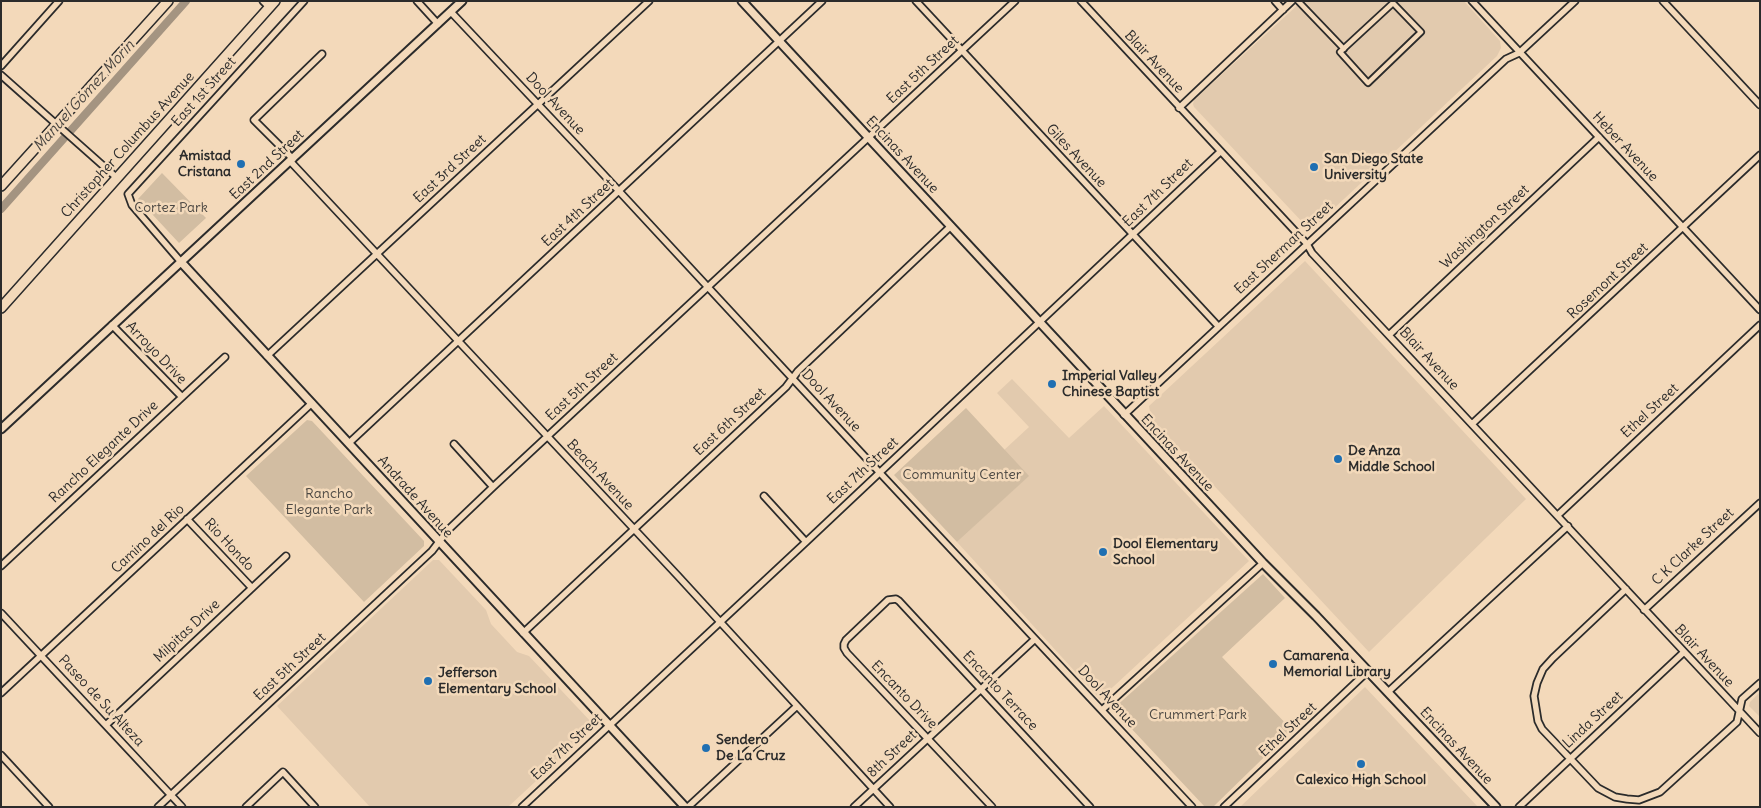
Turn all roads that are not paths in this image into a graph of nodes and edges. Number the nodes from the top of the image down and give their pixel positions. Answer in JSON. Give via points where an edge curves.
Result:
{"nodes":[{"id":1,"x":59,"y":1,"type":"edge"},
{"id":2,"x":168,"y":1,"type":"edge"},
{"id":3,"x":304,"y":1,"type":"edge"},
{"id":4,"x":417,"y":1,"type":"edge"},
{"id":5,"x":462,"y":1,"type":"edge"},
{"id":6,"x":649,"y":1,"type":"edge"},
{"id":7,"x":742,"y":1,"type":"edge"},
{"id":8,"x":822,"y":1,"type":"edge"},
{"id":9,"x":916,"y":1,"type":"edge"},
{"id":10,"x":1015,"y":1,"type":"edge"},
{"id":11,"x":1081,"y":1,"type":"edge"},
{"id":12,"x":1275,"y":1,"type":"edge"},
{"id":13,"x":1292,"y":1,"type":"edge"},
{"id":14,"x":1298,"y":1,"type":"edge"},
{"id":15,"x":1472,"y":1,"type":"edge"},
{"id":16,"x":1575,"y":1,"type":"edge"},
{"id":17,"x":1663,"y":1,"type":"edge"},
{"id":18,"x":269,"y":3,"type":"edge"},
{"id":19,"x":1283,"y":10,"type":"junction"},
{"id":20,"x":451,"y":12,"type":"junction"},
{"id":21,"x":438,"y":24,"type":"junction"},
{"id":22,"x":780,"y":41,"type":"junction"},
{"id":23,"x":1344,"y":49,"type":"junction"},
{"id":24,"x":962,"y":51,"type":"junction"},
{"id":25,"x":1519,"y":53,"type":"junction"},
{"id":26,"x":322,"y":54,"type":"dead end"},
{"id":27,"x":1,"y":66,"type":"edge"},
{"id":28,"x":1,"y":75,"type":"edge"},
{"id":29,"x":539,"y":104,"type":"junction"},
{"id":30,"x":1760,"y":105,"type":"edge"},
{"id":31,"x":1179,"y":108,"type":"junction"},
{"id":32,"x":56,"y":125,"type":"junction"},
{"id":33,"x":868,"y":137,"type":"junction"},
{"id":34,"x":1599,"y":137,"type":"junction"},
{"id":35,"x":1220,"y":152,"type":"junction"},
{"id":36,"x":1760,"y":155,"type":"edge"},
{"id":37,"x":292,"y":160,"type":"junction"},
{"id":38,"x":117,"y":178,"type":"junction"},
{"id":39,"x":1,"y":186,"type":"edge"},
{"id":40,"x":619,"y":192,"type":"junction"},
{"id":41,"x":129,"y":201,"type":"joint"},
{"id":42,"x":951,"y":226,"type":"junction"},
{"id":43,"x":1684,"y":227,"type":"junction"},
{"id":44,"x":1132,"y":235,"type":"junction"},
{"id":45,"x":1307,"y":244,"type":"junction"},
{"id":46,"x":377,"y":253,"type":"junction"},
{"id":47,"x":181,"y":262,"type":"junction"},
{"id":48,"x":708,"y":287,"type":"junction"},
{"id":49,"x":1,"y":308,"type":"edge"},
{"id":50,"x":1760,"y":310,"type":"edge"},
{"id":51,"x":1040,"y":322,"type":"junction"},
{"id":52,"x":112,"y":325,"type":"junction"},
{"id":53,"x":1760,"y":325,"type":"edge"},
{"id":54,"x":1218,"y":326,"type":"junction"},
{"id":55,"x":1388,"y":335,"type":"junction"},
{"id":56,"x":459,"y":341,"type":"junction"},
{"id":57,"x":267,"y":356,"type":"junction"},
{"id":58,"x":225,"y":357,"type":"dead end"},
{"id":59,"x":792,"y":378,"type":"junction"},
{"id":60,"x":182,"y":397,"type":"junction"},
{"id":61,"x":312,"y":403,"type":"junction"},
{"id":62,"x":1124,"y":415,"type":"junction"},
{"id":63,"x":1472,"y":424,"type":"junction"},
{"id":64,"x":1,"y":429,"type":"edge"},
{"id":65,"x":547,"y":436,"type":"junction"},
{"id":66,"x":349,"y":443,"type":"junction"},
{"id":67,"x":454,"y":444,"type":"dead end"},
{"id":68,"x":880,"y":473,"type":"junction"},
{"id":69,"x":493,"y":487,"type":"junction"},
{"id":70,"x":764,"y":496,"type":"dead end"},
{"id":71,"x":1760,"y":503,"type":"edge"},
{"id":72,"x":1558,"y":515,"type":"junction"},
{"id":73,"x":187,"y":520,"type":"junction"},
{"id":74,"x":1568,"y":526,"type":"junction"},
{"id":75,"x":634,"y":530,"type":"junction"},
{"id":76,"x":439,"y":542,"type":"junction"},
{"id":77,"x":806,"y":542,"type":"junction"},
{"id":78,"x":286,"y":556,"type":"dead end"},
{"id":79,"x":1262,"y":563,"type":"junction"},
{"id":80,"x":1,"y":566,"type":"edge"},
{"id":81,"x":252,"y":588,"type":"junction"},
{"id":82,"x":1626,"y":589,"type":"junction"},
{"id":83,"x":888,"y":600,"type":"joint"},
{"id":84,"x":1644,"y":610,"type":"junction"},
{"id":85,"x":1,"y":613,"type":"edge"},
{"id":86,"x":720,"y":622,"type":"junction"},
{"id":87,"x":523,"y":633,"type":"junction"},
{"id":88,"x":1035,"y":639,"type":"junction"},
{"id":89,"x":1684,"y":652,"type":"junction"},
{"id":90,"x":41,"y":656,"type":"junction"},
{"id":91,"x":1368,"y":671,"type":"junction"},
{"id":92,"x":1760,"y":683,"type":"edge"},
{"id":93,"x":981,"y":689,"type":"junction"},
{"id":94,"x":1388,"y":692,"type":"junction"},
{"id":95,"x":1,"y":693,"type":"edge"},
{"id":96,"x":797,"y":706,"type":"junction"},
{"id":97,"x":1102,"y":710,"type":"junction"},
{"id":98,"x":1740,"y":712,"type":"junction"},
{"id":99,"x":106,"y":725,"type":"junction"},
{"id":100,"x":610,"y":725,"type":"junction"},
{"id":101,"x":1760,"y":733,"type":"edge"},
{"id":102,"x":928,"y":738,"type":"junction"},
{"id":103,"x":1,"y":755,"type":"edge"},
{"id":104,"x":1569,"y":759,"type":"junction"},
{"id":105,"x":874,"y":789,"type":"junction"},
{"id":106,"x":170,"y":795,"type":"junction"},
{"id":107,"x":49,"y":807,"type":"edge"},
{"id":108,"x":158,"y":807,"type":"edge"},
{"id":109,"x":182,"y":807,"type":"edge"},
{"id":110,"x":246,"y":807,"type":"edge"},
{"id":111,"x":315,"y":807,"type":"edge"},
{"id":112,"x":522,"y":807,"type":"edge"},
{"id":113,"x":687,"y":807,"type":"edge"},
{"id":114,"x":854,"y":807,"type":"edge"},
{"id":115,"x":890,"y":807,"type":"edge"},
{"id":116,"x":992,"y":807,"type":"edge"},
{"id":117,"x":1090,"y":807,"type":"edge"},
{"id":118,"x":1192,"y":807,"type":"edge"},
{"id":119,"x":1224,"y":807,"type":"edge"},
{"id":120,"x":1496,"y":807,"type":"edge"},
{"id":121,"x":1519,"y":807,"type":"edge"}],
"edges":[{"from":1,"to":27,"type":"street"},
{"from":2,"to":32,"type":"main road"},
{"from":3,"to":41,"type":"street","name":"East 1st Street","via":[[128,194]]},
{"from":4,"to":21,"type":"street"},
{"from":5,"to":20,"type":"street","name":"East 2nd Street"},
{"from":6,"to":29,"type":"street","name":"East 3rd Street"},
{"from":7,"to":22,"type":"street","name":"Encinas Avenue"},
{"from":8,"to":22,"type":"street","name":"East 4th Street"},
{"from":9,"to":24,"type":"street","name":"Giles Avenue"},
{"from":10,"to":24,"type":"street","name":"East 5th Street"},
{"from":11,"to":31,"type":"street","name":"Blair Avenue"},
{"from":12,"to":19,"type":"street"},
{"from":13,"to":19,"type":"street"},
{"from":14,"to":23,"type":"street"},
{"from":15,"to":25,"type":"street","name":"Heber Avenue"},
{"from":16,"to":25,"type":"street","name":"East Sherman Street"},
{"from":17,"to":30,"type":"street"},
{"from":18,"to":38,"type":"main road","name":"Christopher Columbus Avenue"},
{"from":19,"to":31,"type":"street"},
{"from":20,"to":21,"type":"street","name":"East 2nd Street"},
{"from":20,"to":29,"type":"street","name":"Dool Avenue"},
{"from":21,"to":37,"type":"street","name":"East 2nd Street"},
{"from":22,"to":33,"type":"street","name":"Encinas Avenue"},
{"from":22,"to":40,"type":"street","name":"East 4th Street"},
{"from":23,"to":23,"type":"street","via":[[1340,52],[1368,83],[1421,32],[1393,3]]},
{"from":24,"to":33,"type":"street","name":"East 5th Street"},
{"from":24,"to":44,"type":"street","name":"Giles Avenue"},
{"from":25,"to":34,"type":"street","name":"Heber Avenue"},
{"from":25,"to":45,"type":"street","name":"East Sherman Street","via":[[1506,58]]},
{"from":26,"to":37,"type":"street","name":"Beach Avenue","via":[[254,120]]},
{"from":28,"to":32,"type":"street"},
{"from":29,"to":40,"type":"street","name":"Dool Avenue"},
{"from":29,"to":46,"type":"street","name":"East 3rd Street"},
{"from":31,"to":35,"type":"street","name":"Blair Avenue"},
{"from":32,"to":38,"type":"street"},
{"from":32,"to":39,"type":"main road"},
{"from":33,"to":42,"type":"street","name":"Encinas Avenue"},
{"from":33,"to":48,"type":"street","name":"East 5th Street"},
{"from":34,"to":43,"type":"street","name":"Heber Avenue"},
{"from":34,"to":55,"type":"street","name":"Washington Street"},
{"from":35,"to":44,"type":"street","name":"East 7th Street"},
{"from":35,"to":45,"type":"street","name":"Blair Avenue"},
{"from":36,"to":43,"type":"street","name":"Rosemont Street"},
{"from":37,"to":46,"type":"street","name":"Beach Avenue"},
{"from":37,"to":47,"type":"street","name":"East 2nd Street"},
{"from":38,"to":49,"type":"main road","name":"Christopher Columbus Avenue"},
{"from":40,"to":48,"type":"street","name":"Dool Avenue"},
{"from":40,"to":56,"type":"street","name":"East 4th Street"},
{"from":41,"to":47,"type":"street","name":"Andrade Avenue"},
{"from":42,"to":51,"type":"street","name":"Encinas Avenue"},
{"from":42,"to":59,"type":"street","name":"East 6th Street"},
{"from":43,"to":50,"type":"street","name":"Heber Avenue"},
{"from":43,"to":63,"type":"street","name":"Rosemont Street"},
{"from":44,"to":51,"type":"street","name":"East 7th Street"},
{"from":44,"to":54,"type":"street","name":"Giles Avenue"},
{"from":45,"to":54,"type":"street","name":"East Sherman Street"},
{"from":45,"to":55,"type":"street","name":"Blair Avenue"},
{"from":46,"to":56,"type":"street","name":"Beach Avenue"},
{"from":46,"to":57,"type":"street","name":"East 3rd Street"},
{"from":47,"to":52,"type":"street","name":"East 2nd Street"},
{"from":47,"to":57,"type":"street","name":"Andrade Avenue"},
{"from":48,"to":59,"type":"street","name":"Dool Avenue"},
{"from":48,"to":65,"type":"street","name":"East 5th Street"},
{"from":51,"to":62,"type":"street","name":"Encinas Avenue"},
{"from":51,"to":68,"type":"street","name":"East 7th Street"},
{"from":52,"to":60,"type":"street","name":"Arroyo Drive"},
{"from":52,"to":64,"type":"street","name":"East 2nd Street"},
{"from":53,"to":72,"type":"street","name":"Ethel Street"},
{"from":54,"to":62,"type":"street","name":"East Sherman Street"},
{"from":55,"to":63,"type":"street","name":"Blair Avenue"},
{"from":56,"to":65,"type":"street","name":"Beach Avenue"},
{"from":56,"to":66,"type":"street","name":"East 4th Street"},
{"from":57,"to":61,"type":"street","name":"Andrade Avenue"},
{"from":58,"to":60,"type":"street","name":"Rancho Elegante Drive"},
{"from":59,"to":68,"type":"street","name":"Dool Avenue"},
{"from":59,"to":75,"type":"street","name":"East 6th Street"},
{"from":60,"to":80,"type":"street","name":"Rancho Elegante Drive"},
{"from":61,"to":66,"type":"street","name":"Andrade Avenue"},
{"from":61,"to":73,"type":"street","name":"Camino del Rio"},
{"from":62,"to":79,"type":"street","name":"Encinas Avenue"},
{"from":63,"to":72,"type":"street","name":"Blair Avenue"},
{"from":65,"to":69,"type":"street","name":"East 5th Street"},
{"from":65,"to":75,"type":"street","name":"Beach Avenue"},
{"from":66,"to":76,"type":"street","name":"Andrade Avenue"},
{"from":67,"to":69,"type":"street"},
{"from":68,"to":77,"type":"street","name":"East 7th Street"},
{"from":68,"to":88,"type":"street","name":"Dool Avenue"},
{"from":69,"to":76,"type":"street","name":"East 5th Street"},
{"from":70,"to":77,"type":"street"},
{"from":71,"to":84,"type":"street","name":"C K Clarke Street"},
{"from":72,"to":74,"type":"street","name":"Blair Avenue"},
{"from":73,"to":81,"type":"street","name":"Rio Hondo"},
{"from":73,"to":90,"type":"street","name":"Camino del Rio"},
{"from":74,"to":82,"type":"street","name":"Blair Avenue"},
{"from":74,"to":94,"type":"street"},
{"from":75,"to":86,"type":"street","name":"Beach Avenue"},
{"from":75,"to":87,"type":"street","name":"East 6th Street"},
{"from":76,"to":87,"type":"street","name":"Andrade Avenue"},
{"from":76,"to":106,"type":"street","name":"East 5th Street"},
{"from":77,"to":86,"type":"street","name":"East 7th Street"},
{"from":78,"to":81,"type":"street","name":"Milpitas Drive"},
{"from":79,"to":91,"type":"street","name":"Encinas Avenue"},
{"from":79,"to":97,"type":"street"},
{"from":81,"to":99,"type":"street","name":"Milpitas Drive"},
{"from":82,"to":84,"type":"street","name":"Blair Avenue"},
{"from":82,"to":104,"type":"street","via":[[1553,658],[1537,683],[1534,696],[1538,721]]},
{"from":83,"to":93,"type":"street","name":"Encanto Terrace","via":[[899,601]]},
{"from":83,"to":102,"type":"street","name":"Encanto Drive","via":[[846,640],[844,648]]},
{"from":84,"to":89,"type":"street","name":"Blair Avenue"},
{"from":85,"to":90,"type":"street","name":"Paseo de Su Alteza"},
{"from":86,"to":96,"type":"street","name":"Beach Avenue"},
{"from":86,"to":100,"type":"street","name":"East 7th Street"},
{"from":87,"to":100,"type":"street","name":"Andrade Avenue"},
{"from":88,"to":93,"type":"street","name":"8th Street"},
{"from":88,"to":97,"type":"street","name":"Dool Avenue"},
{"from":89,"to":98,"type":"street","name":"Blair Avenue"},
{"from":89,"to":104,"type":"street","name":"Linda Street"},
{"from":90,"to":95,"type":"street","name":"Camino del Rio"},
{"from":90,"to":99,"type":"street","name":"Paseo de Su Alteza"},
{"from":91,"to":94,"type":"street","name":"Encinas Avenue"},
{"from":91,"to":119,"type":"street","name":"Ethel Street"},
{"from":92,"to":98,"type":"street","via":[[1742,699]]},
{"from":93,"to":102,"type":"street","name":"8th Street"},
{"from":93,"to":117,"type":"street","name":"Encanto Terrace"},
{"from":94,"to":120,"type":"street","name":"Encinas Avenue"},
{"from":96,"to":105,"type":"street","name":"Beach Avenue"},
{"from":96,"to":113,"type":"street"},
{"from":97,"to":118,"type":"street","name":"Dool Avenue"},
{"from":98,"to":101,"type":"street","name":"Blair Avenue"},
{"from":98,"to":104,"type":"street","via":[[1737,722],[1667,787],[1639,800],[1614,796],[1598,788]]},
{"from":99,"to":106,"type":"street","name":"Paseo de Su Alteza"},
{"from":100,"to":112,"type":"street","name":"East 7th Street"},
{"from":100,"to":113,"type":"street","name":"Andrade Avenue"},
{"from":102,"to":105,"type":"street","name":"8th Street"},
{"from":102,"to":116,"type":"street","name":"Encanto Drive"},
{"from":103,"to":107,"type":"street"},
{"from":104,"to":121,"type":"street","name":"Linda Street"},
{"from":105,"to":114,"type":"street","name":"8th Street"},
{"from":105,"to":115,"type":"street","name":"Beach Avenue"},
{"from":106,"to":108,"type":"street","name":"East 5th Street"},
{"from":106,"to":109,"type":"street","name":"Paseo de Su Alteza"},
{"from":110,"to":111,"type":"street","via":[[283,772]]}]}
